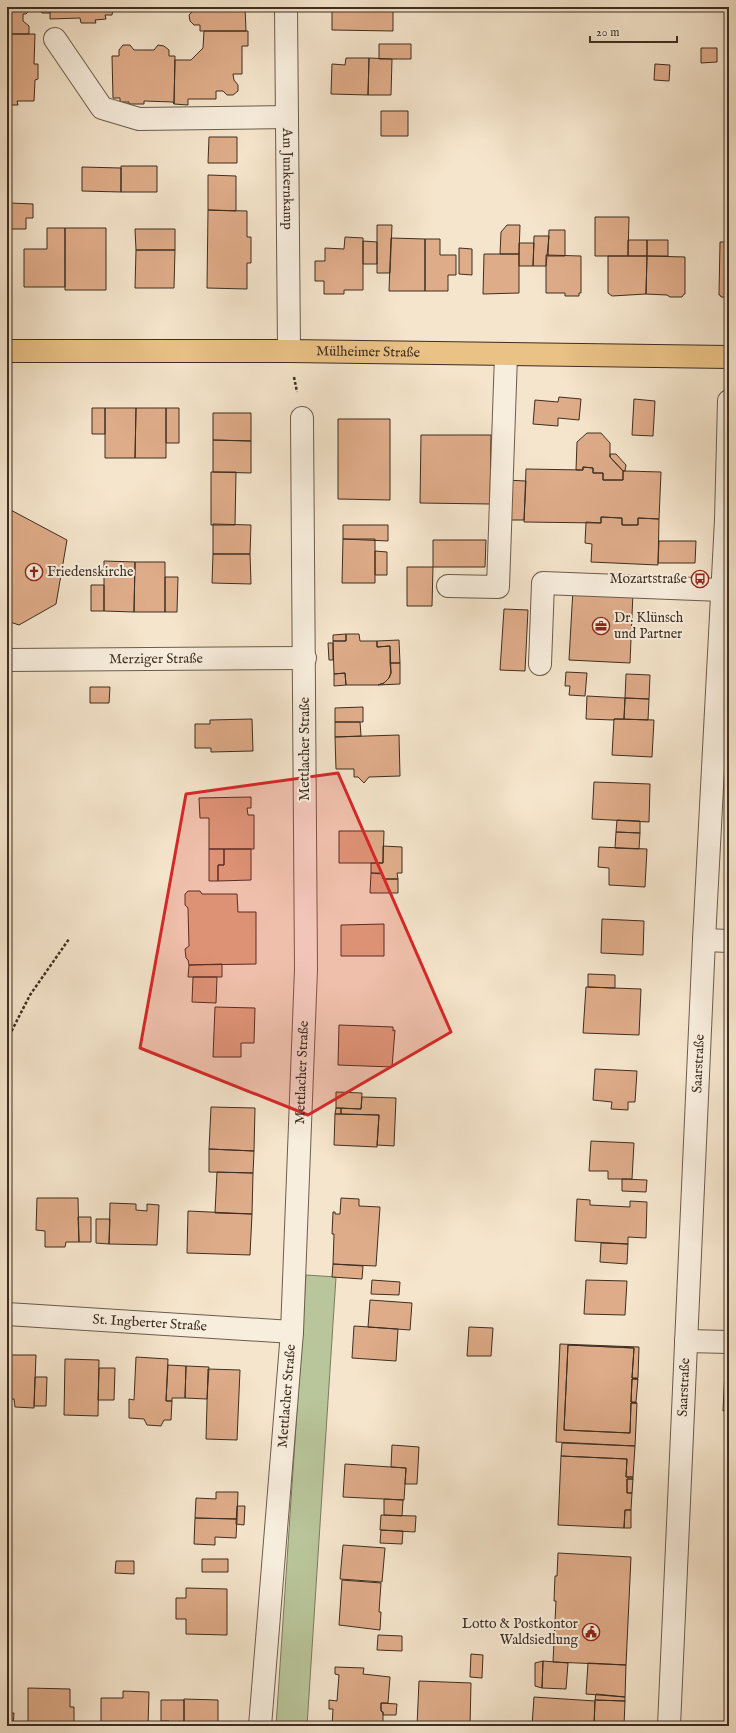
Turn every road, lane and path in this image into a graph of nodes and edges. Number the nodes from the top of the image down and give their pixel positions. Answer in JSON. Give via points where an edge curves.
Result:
{"nodes":[{"id":1,"x":286,"y":7,"type":"edge"},
{"id":2,"x":55,"y":39,"type":"dead end"},
{"id":3,"x":287,"y":117,"type":"junction"},
{"id":4,"x":7,"y":351,"type":"edge"},
{"id":5,"x":289,"y":351,"type":"junction"},
{"id":6,"x":506,"y":355,"type":"junction"},
{"id":7,"x":729,"y":357,"type":"edge"},
{"id":8,"x":729,"y":402,"type":"edge"},
{"id":9,"x":302,"y":418,"type":"joint"},
{"id":10,"x":448,"y":586,"type":"dead end"},
{"id":11,"x":722,"y":590,"type":"junction"},
{"id":12,"x":725,"y":620,"type":"edge"},
{"id":13,"x":305,"y":658,"type":"junction"},
{"id":14,"x":7,"y":660,"type":"edge"},
{"id":15,"x":540,"y":664,"type":"dead end"},
{"id":16,"x":68,"y":939,"type":"dead end"},
{"id":17,"x":704,"y":940,"type":"junction"},
{"id":18,"x":729,"y":941,"type":"edge"},
{"id":19,"x":7,"y":1040,"type":"edge"},
{"id":20,"x":7,"y":1249,"type":"edge"},
{"id":21,"x":7,"y":1314,"type":"edge"},
{"id":22,"x":292,"y":1332,"type":"junction"},
{"id":23,"x":686,"y":1341,"type":"junction"},
{"id":24,"x":729,"y":1342,"type":"edge"},
{"id":25,"x":260,"y":1726,"type":"edge"},
{"id":26,"x":669,"y":1726,"type":"edge"}],
"edges":[{"from":1,"to":3,"type":"street","name":"Am Junkernkamp"},
{"from":2,"to":3,"type":"street","via":[[102,108],[139,119]]},
{"from":3,"to":5,"type":"street","name":"Am Junkernkamp"},
{"from":4,"to":5,"type":"main road","name":"Mülheimer Straße"},
{"from":5,"to":6,"type":"main road","name":"Mülheimer Straße"},
{"from":5,"to":9,"type":"path"},
{"from":6,"to":7,"type":"main road","name":"Mülheimer Straße"},
{"from":6,"to":10,"type":"street","via":[[498,587]]},
{"from":8,"to":11,"type":"street","name":"Saarstraße"},
{"from":9,"to":13,"type":"street","name":"Mettlacher Straße"},
{"from":11,"to":12,"type":"street","name":"Saarstraße"},
{"from":11,"to":15,"type":"street","via":[[543,583]]},
{"from":12,"to":17,"type":"street","name":"Saarstraße"},
{"from":13,"to":14,"type":"street","name":"Merziger Straße"},
{"from":13,"to":22,"type":"street","name":"Mettlacher Straße","via":[[306,969]]},
{"from":16,"to":19,"type":"path","via":[[30,994]]},
{"from":17,"to":18,"type":"street"},
{"from":17,"to":23,"type":"street","name":"Saarstraße"},
{"from":20,"to":21,"type":"path"},
{"from":21,"to":22,"type":"street","name":"St. Ingberter Straße"},
{"from":22,"to":25,"type":"street","name":"Mettlacher Straße"},
{"from":23,"to":24,"type":"street"},
{"from":23,"to":26,"type":"street","name":"Saarstraße"}]}
